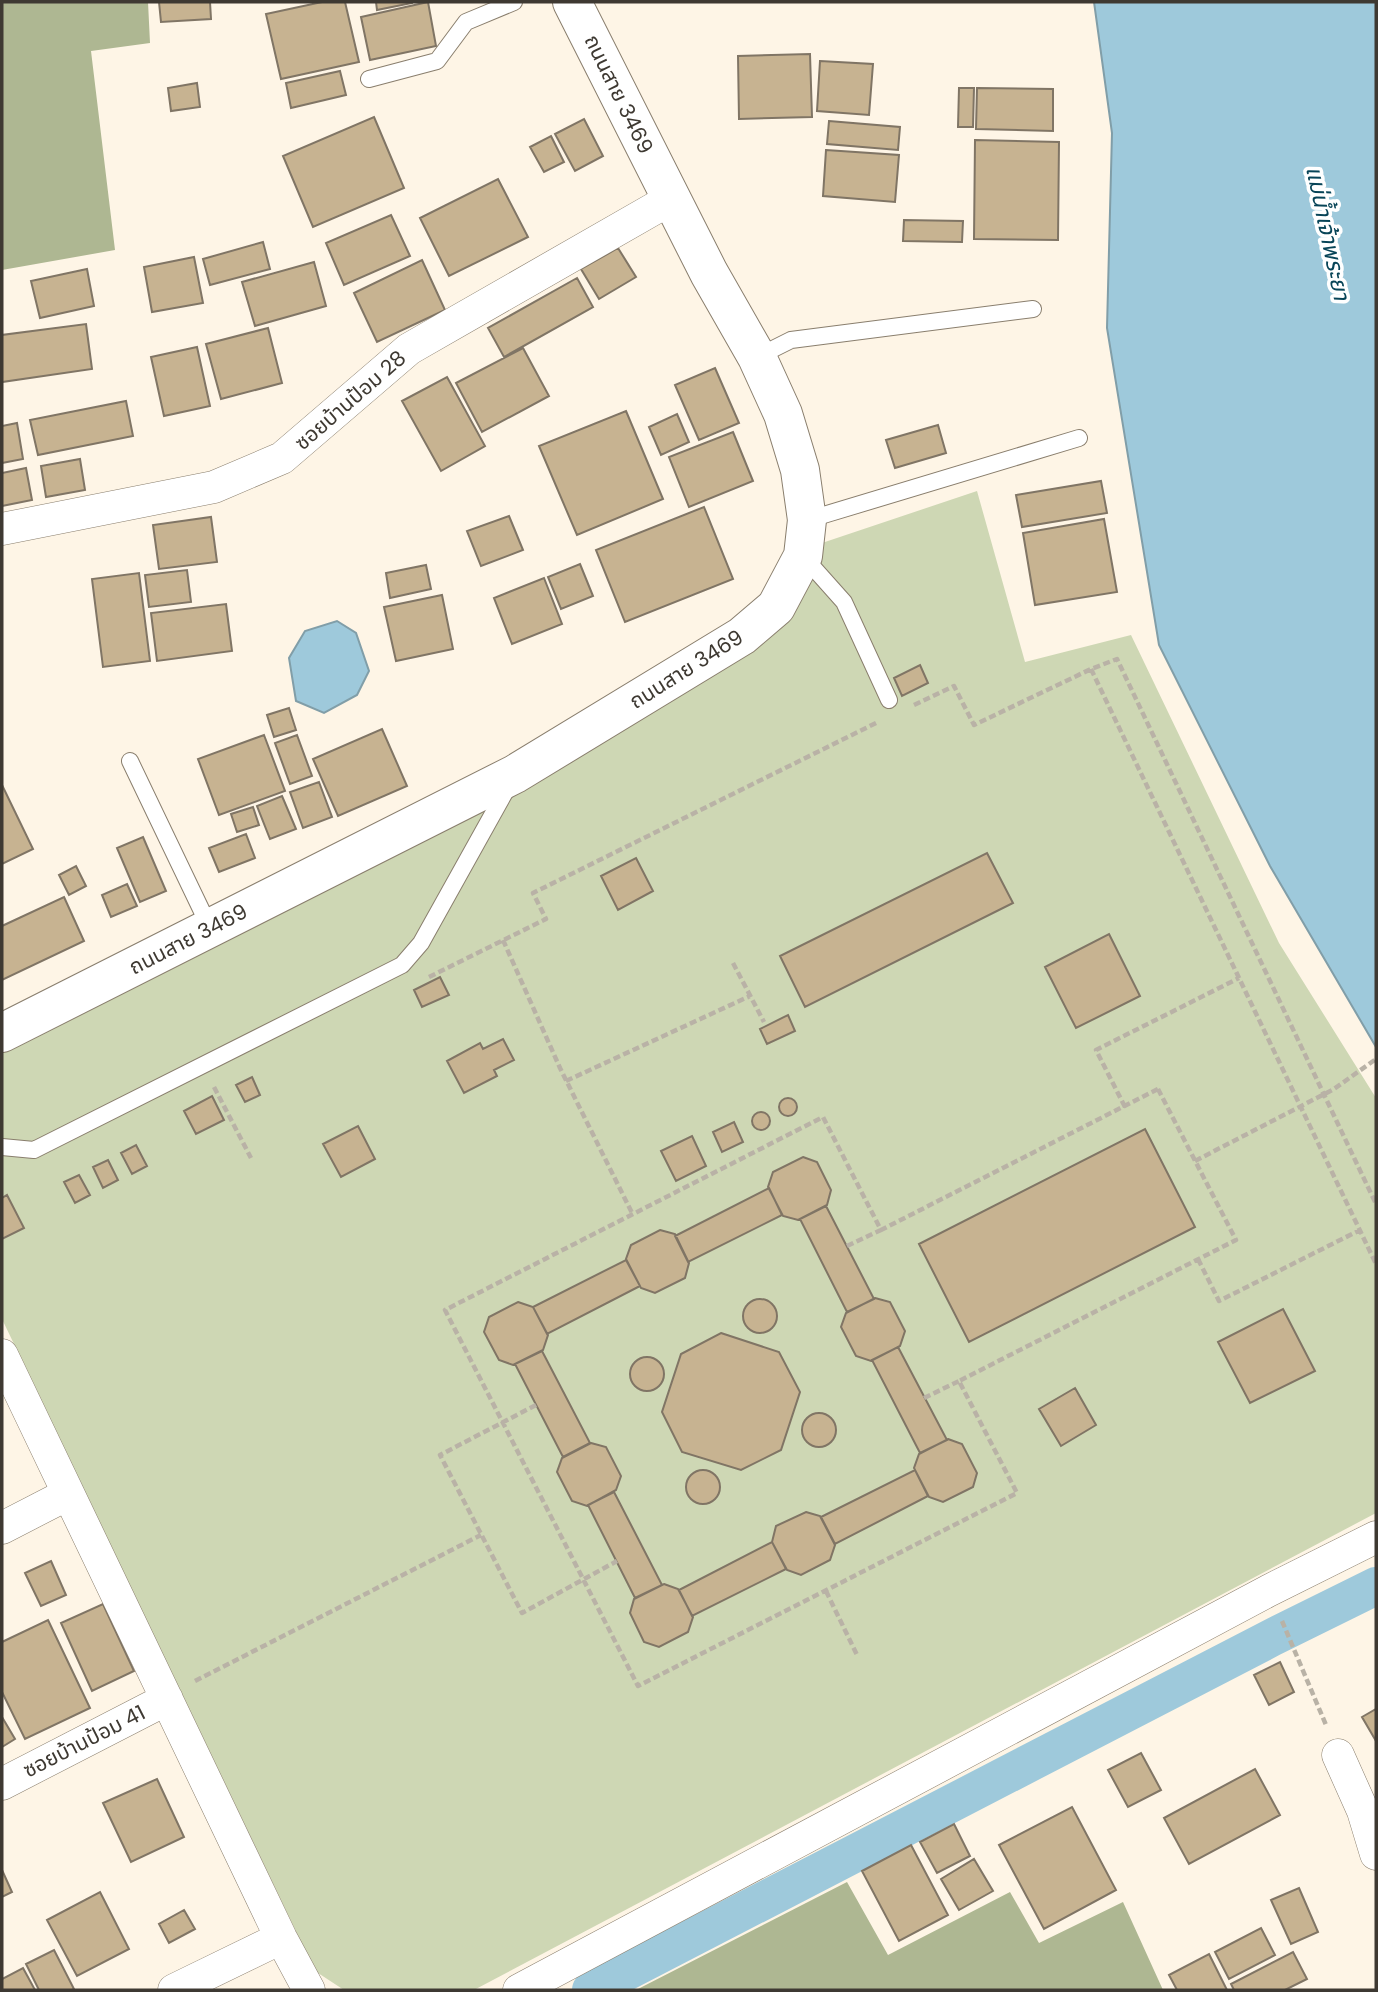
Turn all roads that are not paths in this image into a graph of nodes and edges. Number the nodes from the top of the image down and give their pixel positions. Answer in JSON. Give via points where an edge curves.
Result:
{"nodes":[{"id":1,"x":514,"y":2,"type":"edge"},
{"id":2,"x":572,"y":2,"type":"edge"},
{"id":3,"x":369,"y":79,"type":"dead end"},
{"id":4,"x":671,"y":199,"type":"junction"},
{"id":5,"x":1033,"y":309,"type":"dead end"},
{"id":6,"x":757,"y":357,"type":"junction"},
{"id":7,"x":1079,"y":438,"type":"dead end"},
{"id":8,"x":2,"y":529,"type":"edge"},
{"id":9,"x":805,"y":538,"type":"junction"},
{"id":10,"x":889,"y":700,"type":"dead end"},
{"id":11,"x":130,"y":761,"type":"dead end"},
{"id":12,"x":515,"y":774,"type":"junction"},
{"id":13,"x":210,"y":928,"type":"junction"},
{"id":14,"x":2,"y":1033,"type":"edge"},
{"id":15,"x":2,"y":1147,"type":"edge"},
{"id":16,"x":2,"y":1355,"type":"edge"},
{"id":17,"x":68,"y":1494,"type":"junction"},
{"id":18,"x":2,"y":1528,"type":"edge"},
{"id":19,"x":1376,"y":1537,"type":"edge"},
{"id":20,"x":178,"y":1692,"type":"junction"},
{"id":21,"x":1338,"y":1755,"type":"road end"},
{"id":22,"x":2,"y":1784,"type":"edge"},
{"id":23,"x":1376,"y":1854,"type":"edge"},
{"id":24,"x":281,"y":1938,"type":"junction"},
{"id":25,"x":174,"y":1990,"type":"edge"},
{"id":26,"x":309,"y":1990,"type":"edge"},
{"id":27,"x":519,"y":1990,"type":"edge"}],
"edges":[{"from":1,"to":3,"type":"lane","via":[[466,22],[437,61]]},
{"from":2,"to":4,"type":"street","name":"ถนนสาย 3469"},
{"from":4,"to":6,"type":"street","name":"ถนนสาย 3469"},
{"from":4,"to":8,"type":"street","name":"ซอยบ้านป้อม 28","via":[[409,349],[282,458],[214,487]]},
{"from":5,"to":6,"type":"lane","via":[[791,340]]},
{"from":6,"to":9,"type":"street","name":"ถนนสาย 3469","via":[[783,414],[800,470]]},
{"from":7,"to":9,"type":"lane"},
{"from":9,"to":10,"type":"lane","via":[[844,602]]},
{"from":9,"to":12,"type":"street","name":"ถนนสาย 3469","via":[[776,607],[742,636]]},
{"from":11,"to":13,"type":"lane"},
{"from":12,"to":13,"type":"street","name":"ถนนสาย 3469"},
{"from":12,"to":15,"type":"lane","via":[[421,943],[402,965],[34,1150]]},
{"from":13,"to":14,"type":"street","name":"ถนนสาย 3469"},
{"from":16,"to":17,"type":"street"},
{"from":17,"to":18,"type":"street"},
{"from":17,"to":20,"type":"street"},
{"from":19,"to":27,"type":"street"},
{"from":20,"to":22,"type":"street","name":"ซอยบ้านป้อม 41"},
{"from":20,"to":24,"type":"street"},
{"from":21,"to":23,"type":"street"},
{"from":24,"to":25,"type":"street"},
{"from":24,"to":26,"type":"street"}]}
